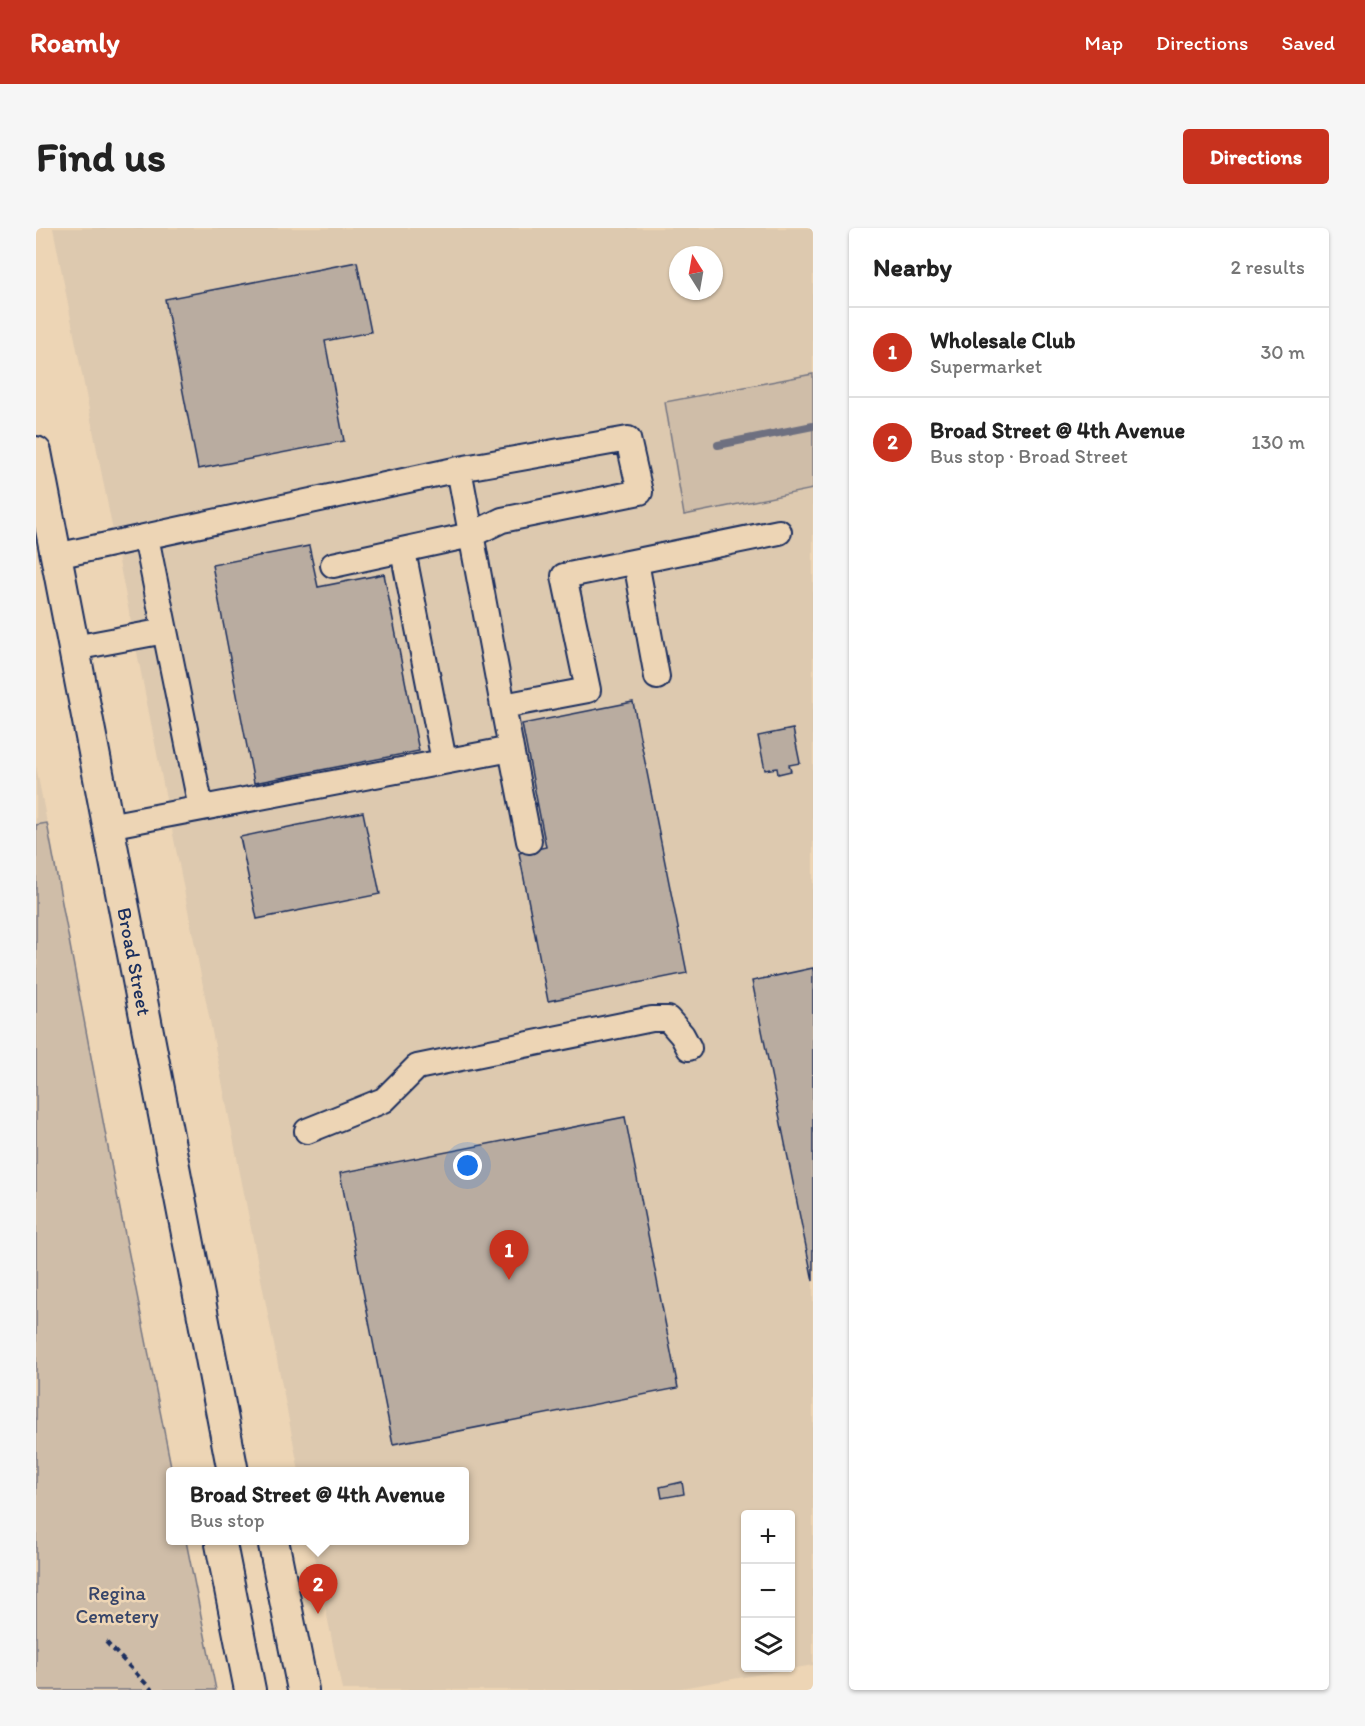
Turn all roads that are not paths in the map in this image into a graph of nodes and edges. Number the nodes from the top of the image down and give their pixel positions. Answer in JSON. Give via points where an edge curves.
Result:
{"nodes":[{"id":1,"x":37,"y":458,"type":"edge"},
{"id":2,"x":459,"y":469,"type":"junction"},
{"id":3,"x":779,"y":532,"type":"dead end"},
{"id":4,"x":471,"y":535,"type":"junction"},
{"id":5,"x":146,"y":537,"type":"junction"},
{"id":6,"x":403,"y":551,"type":"junction"},
{"id":7,"x":56,"y":556,"type":"junction"},
{"id":8,"x":636,"y":562,"type":"junction"},
{"id":9,"x":333,"y":565,"type":"dead end"},
{"id":10,"x":165,"y":631,"type":"junction"},
{"id":11,"x":74,"y":648,"type":"junction"},
{"id":12,"x":657,"y":677,"type":"dead end"},
{"id":13,"x":503,"y":706,"type":"junction"},
{"id":14,"x":511,"y":749,"type":"junction"},
{"id":15,"x":444,"y":761,"type":"junction"},
{"id":16,"x":201,"y":808,"type":"junction"},
{"id":17,"x":108,"y":826,"type":"junction"},
{"id":18,"x":529,"y":841,"type":"dead end"},
{"id":19,"x":689,"y":1048,"type":"dead end"},
{"id":20,"x":308,"y":1131,"type":"dead end"},
{"id":21,"x":232,"y":1467,"type":"edge"},
{"id":22,"x":221,"y":1545,"type":"edge"},
{"id":23,"x":274,"y":1545,"type":"edge"},
{"id":24,"x":250,"y":1690,"type":"edge"},
{"id":25,"x":303,"y":1690,"type":"edge"}],
"edges":[{"from":1,"to":7,"type":"main road","name":"Broad Street"},
{"from":2,"to":4,"type":"lane"},
{"from":2,"to":4,"type":"lane","via":[[628,439],[640,492],[502,519]]},
{"from":2,"to":5,"type":"lane"},
{"from":3,"to":8,"type":"lane"},
{"from":4,"to":6,"type":"lane"},
{"from":4,"to":13,"type":"lane"},
{"from":5,"to":7,"type":"lane"},
{"from":5,"to":10,"type":"lane"},
{"from":6,"to":9,"type":"lane"},
{"from":6,"to":15,"type":"lane"},
{"from":7,"to":11,"type":"main road","name":"Broad Street"},
{"from":8,"to":12,"type":"lane"},
{"from":8,"to":13,"type":"lane","via":[[564,576],[588,690]]},
{"from":10,"to":11,"type":"lane"},
{"from":10,"to":16,"type":"lane"},
{"from":11,"to":17,"type":"main road","name":"Broad Street"},
{"from":13,"to":14,"type":"lane"},
{"from":14,"to":15,"type":"lane"},
{"from":14,"to":18,"type":"lane"},
{"from":15,"to":16,"type":"lane"},
{"from":16,"to":17,"type":"lane"},
{"from":17,"to":21,"type":"main road","name":"Broad Street"},
{"from":19,"to":20,"type":"lane","via":[[668,1019],[652,1019],[417,1067],[384,1100]]},
{"from":22,"to":24,"type":"main road"},
{"from":23,"to":25,"type":"main road"}]}
